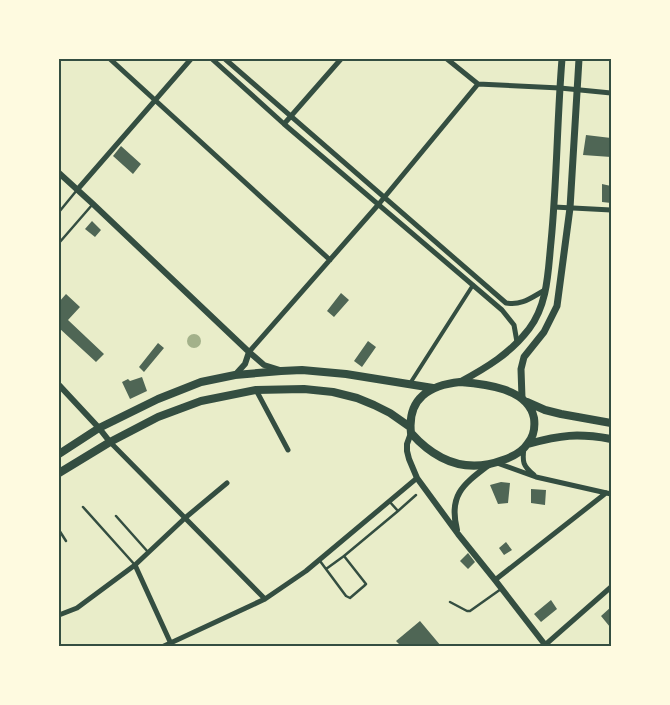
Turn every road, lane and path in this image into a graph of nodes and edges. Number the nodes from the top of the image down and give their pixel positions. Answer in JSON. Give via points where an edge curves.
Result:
{"nodes":[{"id":1,"x":110,"y":59,"type":"edge"},
{"id":2,"x":191,"y":59,"type":"edge"},
{"id":3,"x":212,"y":59,"type":"edge"},
{"id":4,"x":225,"y":59,"type":"edge"},
{"id":5,"x":341,"y":59,"type":"edge"},
{"id":6,"x":447,"y":59,"type":"edge"},
{"id":7,"x":562,"y":59,"type":"edge"},
{"id":8,"x":579,"y":59,"type":"edge"},
{"id":9,"x":478,"y":84,"type":"junction"},
{"id":10,"x":560,"y":88,"type":"junction"},
{"id":11,"x":577,"y":90,"type":"junction"},
{"id":12,"x":611,"y":93,"type":"edge"},
{"id":13,"x":155,"y":100,"type":"junction"},
{"id":14,"x":291,"y":117,"type":"junction"},
{"id":15,"x":284,"y":124,"type":"junction"},
{"id":16,"x":59,"y":173,"type":"edge"},
{"id":17,"x":78,"y":190,"type":"junction"},
{"id":18,"x":384,"y":197,"type":"junction"},
{"id":19,"x":94,"y":204,"type":"junction"},
{"id":20,"x":378,"y":205,"type":"junction"},
{"id":21,"x":554,"y":207,"type":"junction"},
{"id":22,"x":570,"y":208,"type":"junction"},
{"id":23,"x":611,"y":210,"type":"edge"},
{"id":24,"x":59,"y":212,"type":"edge"},
{"id":25,"x":59,"y":243,"type":"edge"},
{"id":26,"x":330,"y":260,"type":"junction"},
{"id":27,"x":473,"y":285,"type":"junction"},
{"id":28,"x":546,"y":289,"type":"junction"},
{"id":29,"x":518,"y":342,"type":"junction"},
{"id":30,"x":249,"y":352,"type":"junction"},
{"id":31,"x":281,"y":371,"type":"junction"},
{"id":32,"x":235,"y":375,"type":"junction"},
{"id":33,"x":460,"y":382,"type":"junction"},
{"id":34,"x":409,"y":385,"type":"junction"},
{"id":35,"x":59,"y":386,"type":"edge"},
{"id":36,"x":433,"y":388,"type":"junction"},
{"id":37,"x":256,"y":390,"type":"junction"},
{"id":38,"x":524,"y":400,"type":"junction"},
{"id":39,"x":611,"y":423,"type":"edge"},
{"id":40,"x":99,"y":428,"type":"junction"},
{"id":41,"x":411,"y":430,"type":"junction"},
{"id":42,"x":611,"y":439,"type":"edge"},
{"id":43,"x":110,"y":442,"type":"junction"},
{"id":44,"x":526,"y":446,"type":"junction"},
{"id":45,"x":288,"y":450,"type":"dead end"},
{"id":46,"x":59,"y":454,"type":"edge"},
{"id":47,"x":494,"y":463,"type":"junction"},
{"id":48,"x":59,"y":473,"type":"edge"},
{"id":49,"x":417,"y":478,"type":"junction"},
{"id":50,"x":536,"y":478,"type":"junction"},
{"id":51,"x":227,"y":483,"type":"dead end"},
{"id":52,"x":608,"y":493,"type":"edge"},
{"id":53,"x":416,"y":495,"type":"dead end"},
{"id":54,"x":389,"y":501,"type":"junction"},
{"id":55,"x":83,"y":506,"type":"dead end"},
{"id":56,"x":398,"y":511,"type":"junction"},
{"id":57,"x":116,"y":516,"type":"dead end"},
{"id":58,"x":185,"y":518,"type":"junction"},
{"id":59,"x":59,"y":530,"type":"edge"},
{"id":60,"x":458,"y":534,"type":"junction"},
{"id":61,"x":66,"y":541,"type":"dead end"},
{"id":62,"x":148,"y":552,"type":"junction"},
{"id":63,"x":344,"y":556,"type":"junction"},
{"id":64,"x":320,"y":560,"type":"junction"},
{"id":65,"x":136,"y":565,"type":"junction"},
{"id":66,"x":326,"y":569,"type":"junction"},
{"id":67,"x":495,"y":580,"type":"junction"},
{"id":68,"x":502,"y":588,"type":"junction"},
{"id":69,"x":610,"y":589,"type":"edge"},
{"id":70,"x":265,"y":598,"type":"junction"},
{"id":71,"x":450,"y":602,"type":"dead end"},
{"id":72,"x":59,"y":615,"type":"edge"},
{"id":73,"x":172,"y":645,"type":"edge"},
{"id":74,"x":164,"y":646,"type":"edge"},
{"id":75,"x":545,"y":646,"type":"edge"}],
"edges":[{"from":1,"to":13,"type":"street"},
{"from":2,"to":13,"type":"street"},
{"from":3,"to":15,"type":"street"},
{"from":4,"to":14,"type":"street"},
{"from":5,"to":14,"type":"street"},
{"from":6,"to":9,"type":"street"},
{"from":7,"to":10,"type":"main road"},
{"from":8,"to":11,"type":"main road"},
{"from":9,"to":10,"type":"street"},
{"from":9,"to":18,"type":"street"},
{"from":10,"to":11,"type":"street"},
{"from":10,"to":21,"type":"main road"},
{"from":11,"to":12,"type":"street"},
{"from":11,"to":22,"type":"main road"},
{"from":13,"to":17,"type":"street"},
{"from":13,"to":26,"type":"street"},
{"from":14,"to":15,"type":"street"},
{"from":14,"to":18,"type":"street"},
{"from":15,"to":20,"type":"street"},
{"from":16,"to":17,"type":"street"},
{"from":17,"to":19,"type":"street"},
{"from":17,"to":24,"type":"lane"},
{"from":18,"to":20,"type":"street"},
{"from":18,"to":28,"type":"street","via":[[506,303],[524,302]]},
{"from":19,"to":25,"type":"lane"},
{"from":19,"to":30,"type":"street"},
{"from":20,"to":26,"type":"street"},
{"from":20,"to":27,"type":"street"},
{"from":21,"to":22,"type":"street"},
{"from":21,"to":28,"type":"main road"},
{"from":22,"to":23,"type":"street"},
{"from":22,"to":38,"type":"main road","via":[[557,306],[544,332],[524,357],[521,369]]},
{"from":26,"to":30,"type":"street"},
{"from":27,"to":29,"type":"street","via":[[514,325]]},
{"from":27,"to":34,"type":"street"},
{"from":28,"to":29,"type":"main road","via":[[539,313]]},
{"from":29,"to":33,"type":"main road","via":[[500,358]]},
{"from":30,"to":31,"type":"street","via":[[264,365]]},
{"from":30,"to":32,"type":"street","via":[[245,364]]},
{"from":31,"to":32,"type":"highway"},
{"from":31,"to":34,"type":"highway","via":[[342,374]]},
{"from":32,"to":40,"type":"highway","via":[[201,382]]},
{"from":33,"to":36,"type":"highway"},
{"from":33,"to":38,"type":"highway","via":[[502,388]]},
{"from":34,"to":36,"type":"highway"},
{"from":35,"to":40,"type":"street"},
{"from":36,"to":41,"type":"highway","via":[[416,404],[411,415]]},
{"from":37,"to":41,"type":"highway","via":[[304,389],[357,398],[390,413]]},
{"from":37,"to":43,"type":"highway","via":[[201,401],[158,417]]},
{"from":37,"to":45,"type":"street"},
{"from":38,"to":39,"type":"highway","via":[[545,410]]},
{"from":38,"to":44,"type":"highway","via":[[532,412],[534,423],[533,434]]},
{"from":40,"to":43,"type":"street"},
{"from":40,"to":46,"type":"highway"},
{"from":41,"to":47,"type":"highway","via":[[421,444],[446,460],[475,466]]},
{"from":41,"to":49,"type":"street","via":[[407,451]]},
{"from":42,"to":44,"type":"highway","via":[[585,435],[557,436]]},
{"from":43,"to":48,"type":"highway"},
{"from":43,"to":58,"type":"street"},
{"from":44,"to":47,"type":"highway"},
{"from":44,"to":50,"type":"street","via":[[524,464]]},
{"from":47,"to":50,"type":"street"},
{"from":47,"to":60,"type":"street","via":[[470,480],[456,498],[454,510]]},
{"from":49,"to":54,"type":"street"},
{"from":49,"to":60,"type":"street"},
{"from":50,"to":52,"type":"street"},
{"from":51,"to":58,"type":"street"},
{"from":52,"to":67,"type":"street"},
{"from":53,"to":56,"type":"lane"},
{"from":54,"to":56,"type":"lane"},
{"from":54,"to":64,"type":"street"},
{"from":55,"to":65,"type":"lane"},
{"from":56,"to":63,"type":"lane"},
{"from":57,"to":62,"type":"lane"},
{"from":58,"to":62,"type":"street"},
{"from":58,"to":70,"type":"street"},
{"from":59,"to":61,"type":"lane"},
{"from":60,"to":67,"type":"street"},
{"from":62,"to":65,"type":"street"},
{"from":63,"to":66,"type":"lane"},
{"from":63,"to":66,"type":"lane","via":[[365,582],[350,598]]},
{"from":64,"to":66,"type":"lane"},
{"from":64,"to":70,"type":"street"},
{"from":65,"to":72,"type":"street","via":[[77,608]]},
{"from":65,"to":73,"type":"street"},
{"from":67,"to":68,"type":"street"},
{"from":68,"to":71,"type":"lane","via":[[470,611]]},
{"from":68,"to":75,"type":"street"},
{"from":69,"to":75,"type":"street"},
{"from":70,"to":73,"type":"street"},
{"from":73,"to":74,"type":"street"}]}
